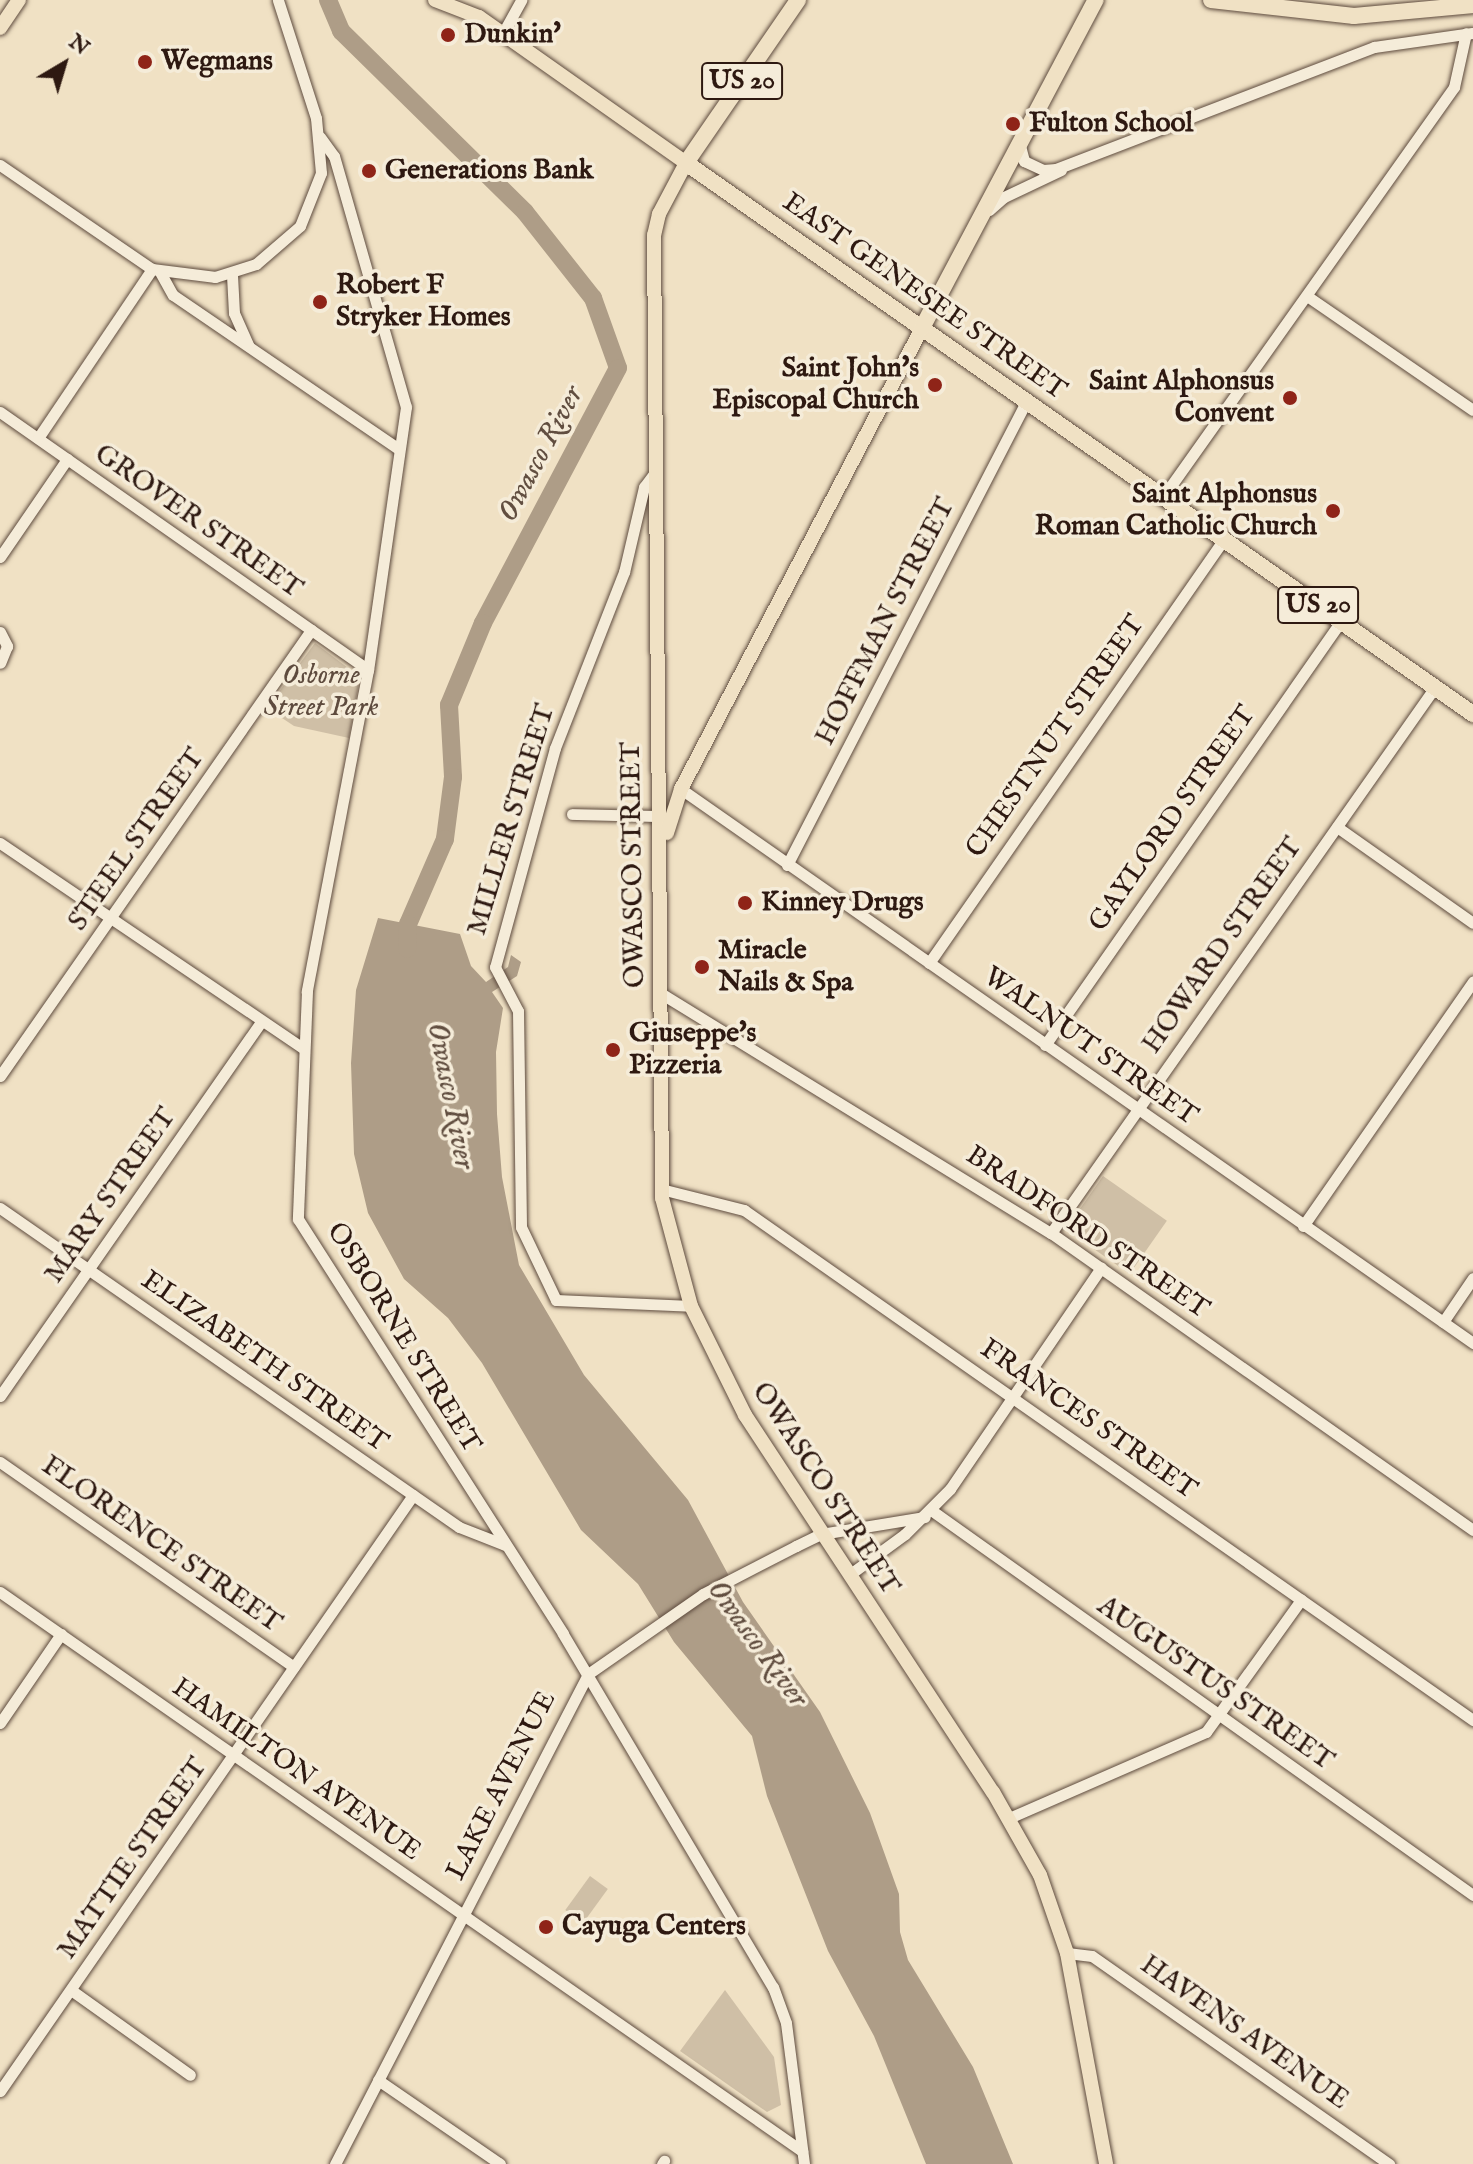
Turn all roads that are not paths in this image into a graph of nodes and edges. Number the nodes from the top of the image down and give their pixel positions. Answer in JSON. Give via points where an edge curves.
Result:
{"nodes":[{"id":1,"x":19,"y":0,"type":"edge"},
{"id":2,"x":278,"y":0,"type":"edge"},
{"id":3,"x":435,"y":0,"type":"edge"},
{"id":4,"x":521,"y":0,"type":"edge"},
{"id":5,"x":798,"y":0,"type":"edge"},
{"id":6,"x":1096,"y":0,"type":"edge"},
{"id":7,"x":1211,"y":0,"type":"edge"},
{"id":8,"x":1473,"y":5,"type":"edge"},
{"id":9,"x":0,"y":28,"type":"edge"},
{"id":10,"x":503,"y":33,"type":"junction"},
{"id":11,"x":1469,"y":33,"type":"edge"},
{"id":12,"x":320,"y":137,"type":"junction"},
{"id":13,"x":1019,"y":141,"type":"junction"},
{"id":14,"x":686,"y":163,"type":"junction"},
{"id":15,"x":0,"y":165,"type":"edge"},
{"id":16,"x":1068,"y":166,"type":"junction"},
{"id":17,"x":974,"y":227,"type":"junction"},
{"id":18,"x":156,"y":270,"type":"junction"},
{"id":19,"x":232,"y":275,"type":"junction"},
{"id":20,"x":1307,"y":296,"type":"junction"},
{"id":21,"x":922,"y":328,"type":"junction"},
{"id":22,"x":254,"y":352,"type":"junction"},
{"id":23,"x":1027,"y":400,"type":"junction"},
{"id":24,"x":1473,"y":410,"type":"edge"},
{"id":25,"x":0,"y":412,"type":"edge"},
{"id":26,"x":38,"y":438,"type":"junction"},
{"id":27,"x":399,"y":449,"type":"junction"},
{"id":28,"x":67,"y":459,"type":"junction"},
{"id":29,"x":656,"y":471,"type":"junction"},
{"id":30,"x":1163,"y":497,"type":"junction"},
{"id":31,"x":1224,"y":539,"type":"junction"},
{"id":32,"x":0,"y":557,"type":"edge"},
{"id":33,"x":1341,"y":621,"type":"junction"},
{"id":34,"x":311,"y":630,"type":"junction"},
{"id":35,"x":0,"y":632,"type":"edge"},
{"id":36,"x":0,"y":663,"type":"edge"},
{"id":37,"x":368,"y":670,"type":"junction"},
{"id":38,"x":1435,"y":687,"type":"junction"},
{"id":39,"x":1473,"y":714,"type":"edge"},
{"id":40,"x":660,"y":787,"type":"junction"},
{"id":41,"x":681,"y":789,"type":"junction"},
{"id":42,"x":572,"y":814,"type":"dead end"},
{"id":43,"x":661,"y":816,"type":"junction"},
{"id":44,"x":1337,"y":827,"type":"junction"},
{"id":45,"x":0,"y":843,"type":"edge"},
{"id":46,"x":787,"y":865,"type":"junction"},
{"id":47,"x":661,"y":869,"type":"junction"},
{"id":48,"x":109,"y":918,"type":"junction"},
{"id":49,"x":1473,"y":923,"type":"edge"},
{"id":50,"x":929,"y":963,"type":"junction"},
{"id":51,"x":1473,"y":981,"type":"edge"},
{"id":52,"x":662,"y":994,"type":"junction"},
{"id":53,"x":260,"y":1023,"type":"junction"},
{"id":54,"x":1045,"y":1045,"type":"junction"},
{"id":55,"x":303,"y":1048,"type":"junction"},
{"id":56,"x":0,"y":1076,"type":"edge"},
{"id":57,"x":1138,"y":1110,"type":"junction"},
{"id":58,"x":661,"y":1189,"type":"junction"},
{"id":59,"x":0,"y":1208,"type":"edge"},
{"id":60,"x":1303,"y":1226,"type":"junction"},
{"id":61,"x":1051,"y":1233,"type":"junction"},
{"id":62,"x":1101,"y":1268,"type":"junction"},
{"id":63,"x":88,"y":1270,"type":"junction"},
{"id":64,"x":1473,"y":1278,"type":"edge"},
{"id":65,"x":691,"y":1306,"type":"junction"},
{"id":66,"x":1443,"y":1322,"type":"junction"},
{"id":67,"x":1473,"y":1343,"type":"edge"},
{"id":68,"x":1013,"y":1395,"type":"junction"},
{"id":69,"x":0,"y":1396,"type":"edge"},
{"id":70,"x":0,"y":1462,"type":"edge"},
{"id":71,"x":413,"y":1495,"type":"junction"},
{"id":72,"x":928,"y":1513,"type":"junction"},
{"id":73,"x":1473,"y":1530,"type":"edge"},
{"id":74,"x":821,"y":1534,"type":"junction"},
{"id":75,"x":505,"y":1545,"type":"junction"},
{"id":76,"x":849,"y":1575,"type":"junction"},
{"id":77,"x":0,"y":1592,"type":"edge"},
{"id":78,"x":1301,"y":1600,"type":"junction"},
{"id":79,"x":61,"y":1634,"type":"junction"},
{"id":80,"x":294,"y":1667,"type":"junction"},
{"id":81,"x":588,"y":1674,"type":"junction"},
{"id":82,"x":1221,"y":1717,"type":"junction"},
{"id":83,"x":1473,"y":1720,"type":"edge"},
{"id":84,"x":0,"y":1723,"type":"edge"},
{"id":85,"x":233,"y":1755,"type":"junction"},
{"id":86,"x":1009,"y":1818,"type":"junction"},
{"id":87,"x":1473,"y":1895,"type":"edge"},
{"id":88,"x":461,"y":1916,"type":"junction"},
{"id":89,"x":1067,"y":1950,"type":"junction"},
{"id":90,"x":71,"y":1990,"type":"junction"},
{"id":91,"x":190,"y":2075,"type":"dead end"},
{"id":92,"x":378,"y":2080,"type":"junction"},
{"id":93,"x":0,"y":2091,"type":"edge"},
{"id":94,"x":802,"y":2151,"type":"junction"},
{"id":95,"x":335,"y":2164,"type":"edge"},
{"id":96,"x":500,"y":2164,"type":"edge"},
{"id":97,"x":804,"y":2164,"type":"edge"},
{"id":98,"x":1106,"y":2164,"type":"edge"},
{"id":99,"x":1389,"y":2164,"type":"edge"}],
"edges":[{"from":1,"to":9,"type":"main road"},
{"from":2,"to":12,"type":"street"},
{"from":3,"to":10,"type":"main road","name":"EAST GENESEE STREET","via":[[463,7]]},
{"from":4,"to":10,"type":"street"},
{"from":5,"to":14,"type":"highway","number":"US 20"},
{"from":6,"to":13,"type":"highway"},
{"from":7,"to":8,"type":"highway","via":[[1354,16]]},
{"from":10,"to":14,"type":"main road","name":"EAST GENESEE STREET"},
{"from":11,"to":16,"type":"street","via":[[1374,47]]},
{"from":11,"to":20,"type":"street","via":[[1454,87]]},
{"from":12,"to":19,"type":"street","via":[[319,182],[300,226],[268,257]]},
{"from":12,"to":27,"type":"street","name":"OSBORNE STREET","via":[[334,156],[405,402]]},
{"from":13,"to":16,"type":"street","via":[[1024,161],[1031,166]]},
{"from":13,"to":17,"type":"highway"},
{"from":14,"to":21,"type":"highway","name":"EAST GENESEE STREET","number":"US 20"},
{"from":14,"to":29,"type":"main road","name":"OWASCO STREET","via":[[654,235]]},
{"from":15,"to":18,"type":"street"},
{"from":16,"to":17,"type":"street","via":[[1004,197]]},
{"from":17,"to":21,"type":"highway"},
{"from":18,"to":19,"type":"street","via":[[198,278]]},
{"from":18,"to":22,"type":"street","via":[[173,295]]},
{"from":18,"to":26,"type":"street"},
{"from":19,"to":22,"type":"street","via":[[234,313]]},
{"from":20,"to":24,"type":"street"},
{"from":20,"to":30,"type":"street"},
{"from":21,"to":23,"type":"highway","name":"EAST GENESEE STREET","number":"US 20"},
{"from":21,"to":41,"type":"main road"},
{"from":22,"to":27,"type":"street"},
{"from":23,"to":30,"type":"highway","name":"EAST GENESEE STREET","number":"US 20"},
{"from":23,"to":46,"type":"street","name":"HOFFMAN STREET"},
{"from":25,"to":26,"type":"street","name":"GROVER STREET"},
{"from":26,"to":28,"type":"street","name":"GROVER STREET"},
{"from":27,"to":37,"type":"street","name":"OSBORNE STREET"},
{"from":28,"to":32,"type":"street"},
{"from":28,"to":34,"type":"street","name":"GROVER STREET"},
{"from":29,"to":40,"type":"main road","name":"OWASCO STREET"},
{"from":29,"to":65,"type":"street","name":"MILLER STREET","via":[[644,487],[624,572],[555,748],[495,967],[518,1011],[520,1220],[546,1284],[563,1304]]},
{"from":30,"to":31,"type":"highway","name":"EAST GENESEE STREET","number":"US 20"},
{"from":31,"to":33,"type":"highway","name":"EAST GENESEE STREET","number":"US 20"},
{"from":31,"to":50,"type":"street","name":"CHESTNUT STREET"},
{"from":33,"to":38,"type":"highway","name":"EAST GENESEE STREET","number":"US 20"},
{"from":33,"to":54,"type":"street","name":"GAYLORD STREET"},
{"from":34,"to":37,"type":"street","name":"GROVER STREET"},
{"from":34,"to":48,"type":"street","name":"STEEL STREET"},
{"from":35,"to":36,"type":"street","via":[[7,643]]},
{"from":37,"to":55,"type":"street","name":"OSBORNE STREET","via":[[313,946]]},
{"from":38,"to":39,"type":"highway","name":"EAST GENESEE STREET","number":"US 20"},
{"from":38,"to":44,"type":"street","name":"HOWARD STREET"},
{"from":40,"to":41,"type":"main road"},
{"from":40,"to":43,"type":"main road","name":"OWASCO STREET"},
{"from":41,"to":46,"type":"street","name":"WALNUT STREET"},
{"from":41,"to":47,"type":"main road"},
{"from":42,"to":43,"type":"street"},
{"from":43,"to":47,"type":"main road","name":"OWASCO STREET"},
{"from":44,"to":49,"type":"street"},
{"from":44,"to":57,"type":"street","name":"HOWARD STREET"},
{"from":45,"to":48,"type":"street"},
{"from":46,"to":50,"type":"street","name":"WALNUT STREET"},
{"from":47,"to":52,"type":"main road","name":"OWASCO STREET"},
{"from":48,"to":53,"type":"street"},
{"from":48,"to":56,"type":"street","name":"STEEL STREET"},
{"from":50,"to":54,"type":"street","name":"WALNUT STREET"},
{"from":51,"to":60,"type":"street"},
{"from":52,"to":58,"type":"main road","name":"OWASCO STREET"},
{"from":52,"to":61,"type":"street","name":"BRADFORD STREET"},
{"from":53,"to":55,"type":"street"},
{"from":53,"to":63,"type":"street","name":"MARY STREET"},
{"from":54,"to":57,"type":"street","name":"WALNUT STREET"},
{"from":55,"to":75,"type":"street","name":"OSBORNE STREET","via":[[298,1219]]},
{"from":57,"to":60,"type":"street","name":"WALNUT STREET"},
{"from":57,"to":61,"type":"street","name":"HOWARD STREET"},
{"from":58,"to":65,"type":"main road","name":"OWASCO STREET"},
{"from":58,"to":68,"type":"street","name":"FRANCES STREET","via":[[744,1210]]},
{"from":59,"to":63,"type":"street","name":"ELIZABETH STREET"},
{"from":60,"to":66,"type":"street","name":"WALNUT STREET"},
{"from":61,"to":62,"type":"street","name":"BRADFORD STREET"},
{"from":62,"to":68,"type":"street"},
{"from":62,"to":73,"type":"street","name":"BRADFORD STREET"},
{"from":63,"to":69,"type":"street","name":"MARY STREET"},
{"from":63,"to":71,"type":"street","name":"ELIZABETH STREET"},
{"from":64,"to":66,"type":"street"},
{"from":65,"to":74,"type":"main road","name":"OWASCO STREET","via":[[745,1415]]},
{"from":66,"to":67,"type":"street","name":"WALNUT STREET"},
{"from":68,"to":72,"type":"street"},
{"from":68,"to":78,"type":"street","name":"FRANCES STREET"},
{"from":70,"to":80,"type":"street","name":"FLORENCE STREET"},
{"from":71,"to":75,"type":"street","name":"ELIZABETH STREET","via":[[459,1527]]},
{"from":71,"to":80,"type":"street","name":"MATTIE STREET"},
{"from":72,"to":74,"type":"street","name":"LAKE AVENUE"},
{"from":72,"to":76,"type":"street"},
{"from":72,"to":82,"type":"street","name":"AUGUSTUS STREET"},
{"from":74,"to":76,"type":"main road","name":"OWASCO STREET"},
{"from":74,"to":81,"type":"street","name":"LAKE AVENUE","via":[[756,1565],[635,1638]]},
{"from":75,"to":81,"type":"street","name":"OSBORNE STREET"},
{"from":76,"to":86,"type":"main road","name":"OWASCO STREET"},
{"from":77,"to":79,"type":"street","name":"HAMILTON AVENUE"},
{"from":78,"to":82,"type":"street"},
{"from":78,"to":83,"type":"street","name":"FRANCES STREET"},
{"from":79,"to":84,"type":"street"},
{"from":79,"to":85,"type":"street","name":"HAMILTON AVENUE"},
{"from":80,"to":85,"type":"street","name":"MATTIE STREET"},
{"from":81,"to":88,"type":"street","name":"LAKE AVENUE"},
{"from":81,"to":94,"type":"street","name":"OSBORNE STREET","via":[[773,1987],[786,2023]]},
{"from":82,"to":86,"type":"street","via":[[1206,1732]]},
{"from":82,"to":87,"type":"street","name":"AUGUSTUS STREET"},
{"from":85,"to":88,"type":"street","name":"HAMILTON AVENUE"},
{"from":85,"to":90,"type":"street","name":"MATTIE STREET"},
{"from":86,"to":89,"type":"main road","name":"OWASCO STREET","via":[[1040,1875]]},
{"from":88,"to":92,"type":"street","name":"LAKE AVENUE"},
{"from":88,"to":94,"type":"street","name":"HAMILTON AVENUE"},
{"from":89,"to":98,"type":"main road","name":"OWASCO STREET"},
{"from":89,"to":99,"type":"street","name":"HAVENS AVENUE","via":[[1092,1956]]},
{"from":90,"to":91,"type":"street"},
{"from":90,"to":93,"type":"street","name":"MATTIE STREET"},
{"from":92,"to":95,"type":"street","name":"LAKE AVENUE"},
{"from":92,"to":96,"type":"street"},
{"from":94,"to":97,"type":"street","name":"OSBORNE STREET"}]}
